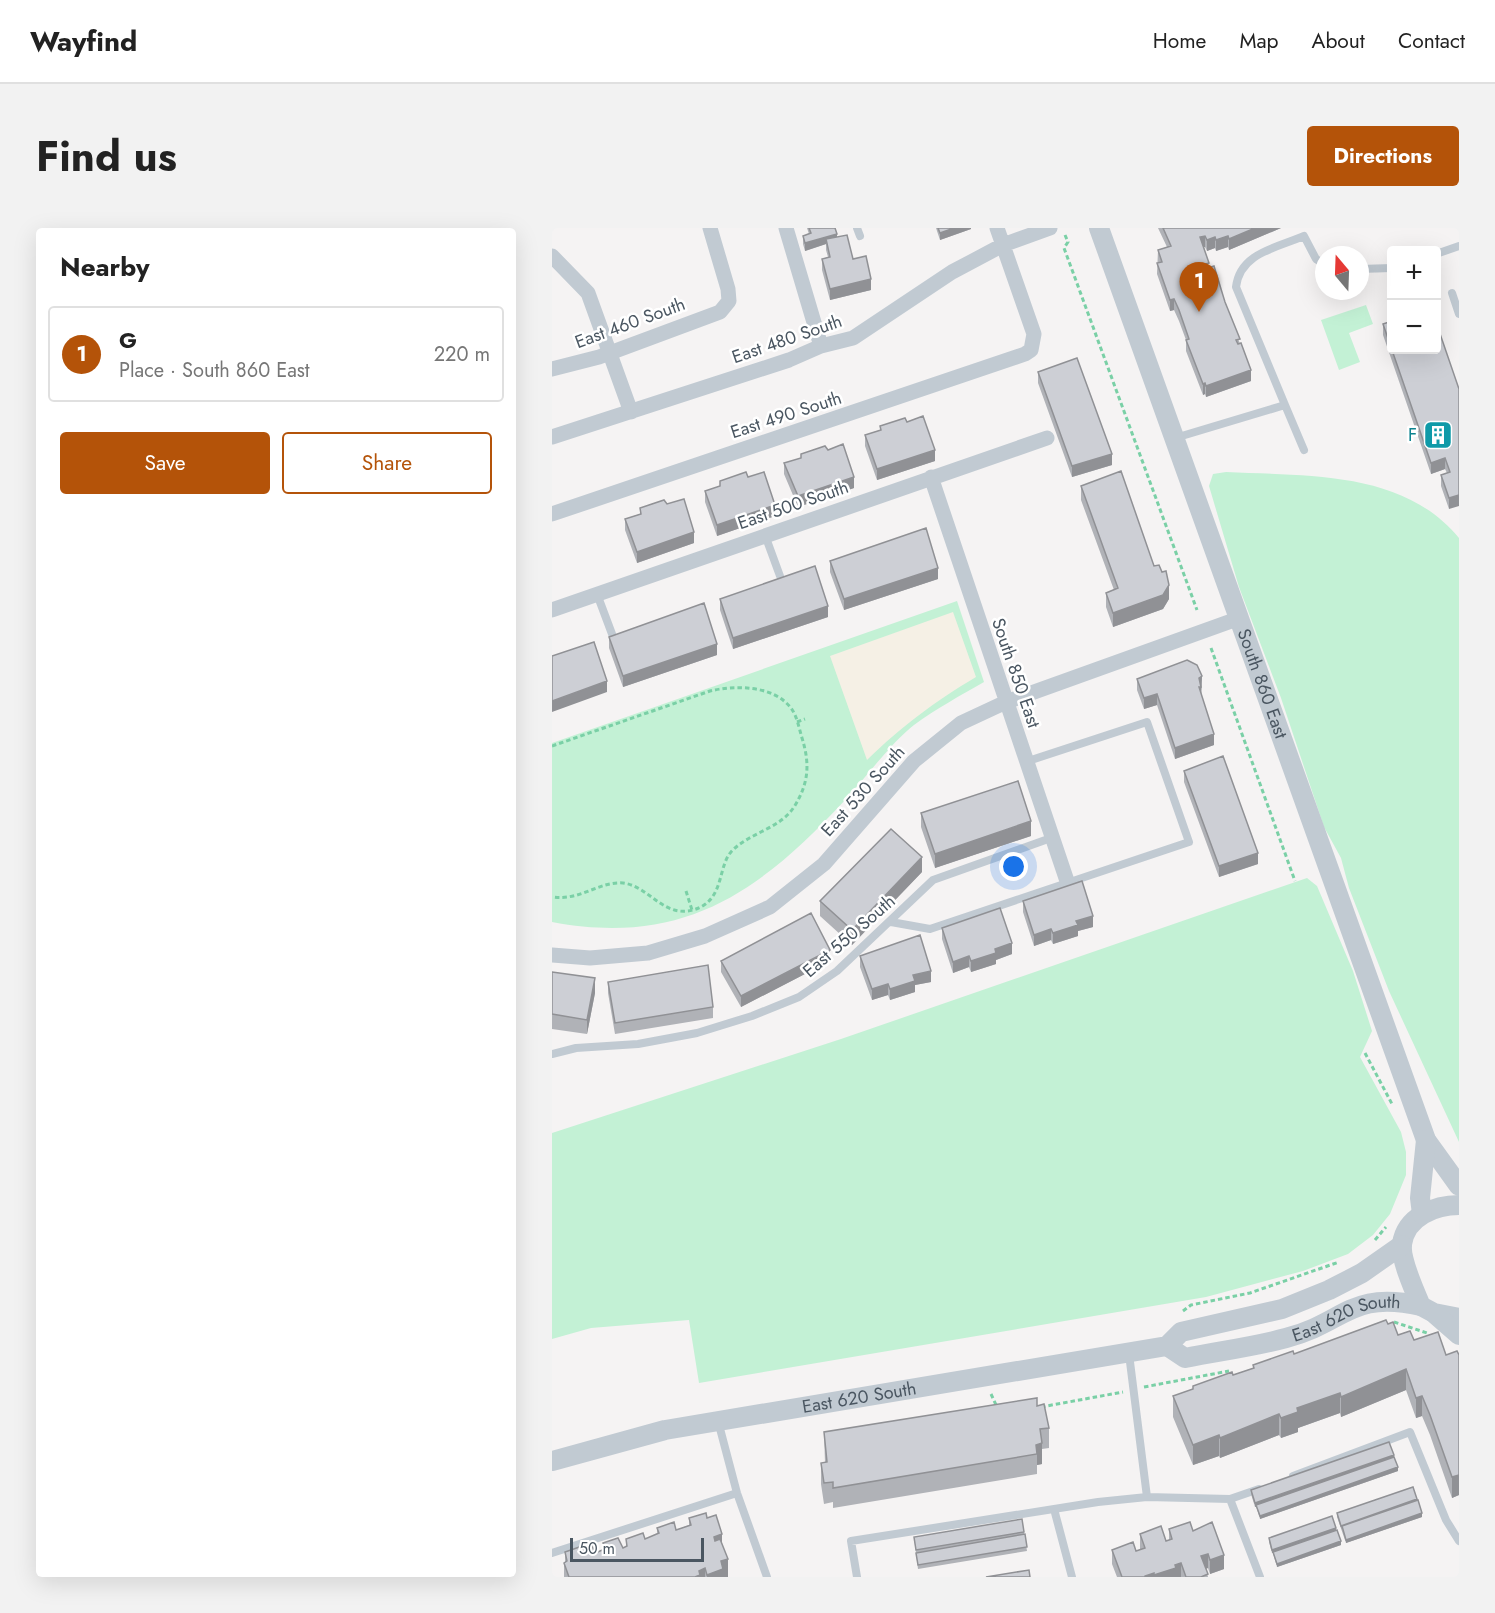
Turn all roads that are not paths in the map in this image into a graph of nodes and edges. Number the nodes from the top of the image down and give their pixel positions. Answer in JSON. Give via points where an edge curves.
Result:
{"nodes":[{"id":1,"x":710,"y":228,"type":"edge"},
{"id":2,"x":786,"y":228,"type":"edge"},
{"id":3,"x":998,"y":228,"type":"edge"},
{"id":4,"x":1050,"y":228,"type":"edge"},
{"id":5,"x":1099,"y":228,"type":"edge"},
{"id":6,"x":1303,"y":232,"type":"edge"},
{"id":7,"x":1003,"y":244,"type":"junction"},
{"id":8,"x":1459,"y":246,"type":"edge"},
{"id":9,"x":1441,"y":253,"type":"edge"},
{"id":10,"x":552,"y":256,"type":"edge"},
{"id":11,"x":1315,"y":257,"type":"edge"},
{"id":12,"x":1387,"y":268,"type":"edge"},
{"id":13,"x":1369,"y":269,"type":"edge"},
{"id":14,"x":1452,"y":293,"type":"dead end"},
{"id":15,"x":1459,"y":314,"type":"edge"},
{"id":16,"x":821,"y":346,"type":"junction"},
{"id":17,"x":610,"y":353,"type":"junction"},
{"id":18,"x":552,"y":369,"type":"edge"},
{"id":19,"x":1286,"y":405,"type":"junction"},
{"id":20,"x":631,"y":411,"type":"junction"},
{"id":21,"x":552,"y":437,"type":"edge"},
{"id":22,"x":1047,"y":438,"type":"dead end"},
{"id":23,"x":1174,"y":439,"type":"junction"},
{"id":24,"x":1304,"y":450,"type":"dead end"},
{"id":25,"x":931,"y":477,"type":"junction"},
{"id":26,"x":552,"y":514,"type":"edge"},
{"id":27,"x":765,"y":536,"type":"junction"},
{"id":28,"x":780,"y":576,"type":"edge"},
{"id":29,"x":597,"y":594,"type":"junction"},
{"id":30,"x":552,"y":610,"type":"edge"},
{"id":31,"x":1237,"y":620,"type":"junction"},
{"id":32,"x":612,"y":634,"type":"edge"},
{"id":33,"x":1006,"y":702,"type":"junction"},
{"id":34,"x":1025,"y":762,"type":"junction"},
{"id":35,"x":1051,"y":838,"type":"junction"},
{"id":36,"x":1067,"y":881,"type":"junction"},
{"id":37,"x":891,"y":922,"type":"junction"},
{"id":38,"x":552,"y":955,"type":"edge"},
{"id":39,"x":552,"y":1054,"type":"edge"},
{"id":40,"x":1426,"y":1140,"type":"junction"},
{"id":41,"x":1459,"y":1186,"type":"edge"},
{"id":42,"x":1459,"y":1205,"type":"edge"},
{"id":43,"x":1422,"y":1214,"type":"junction"},
{"id":44,"x":1402,"y":1245,"type":"junction"},
{"id":45,"x":1428,"y":1310,"type":"junction"},
{"id":46,"x":1459,"y":1318,"type":"edge"},
{"id":47,"x":1459,"y":1335,"type":"edge"},
{"id":48,"x":1167,"y":1346,"type":"junction"},
{"id":49,"x":1129,"y":1353,"type":"junction"},
{"id":50,"x":717,"y":1421,"type":"junction"},
{"id":51,"x":552,"y":1461,"type":"edge"},
{"id":52,"x":1283,"y":1480,"type":"edge"},
{"id":53,"x":1272,"y":1484,"type":"edge"},
{"id":54,"x":736,"y":1493,"type":"junction"},
{"id":55,"x":1147,"y":1497,"type":"junction"},
{"id":56,"x":1230,"y":1499,"type":"junction"},
{"id":57,"x":1054,"y":1509,"type":"junction"},
{"id":58,"x":1459,"y":1540,"type":"edge"},
{"id":59,"x":552,"y":1552,"type":"edge"},
{"id":60,"x":768,"y":1577,"type":"edge"},
{"id":61,"x":856,"y":1577,"type":"edge"},
{"id":62,"x":1072,"y":1577,"type":"edge"},
{"id":63,"x":1260,"y":1577,"type":"edge"}],
"edges":[{"from":1,"to":17,"type":"street","name":"East 460 South","via":[[729,302],[720,312]]},
{"from":2,"to":16,"type":"street"},
{"from":3,"to":7,"type":"street"},
{"from":4,"to":7,"type":"street","name":"East 480 South"},
{"from":5,"to":23,"type":"street","name":"South 860 East"},
{"from":6,"to":11,"type":"lane"},
{"from":6,"to":19,"type":"lane","via":[[1247,260],[1237,273],[1236,287]]},
{"from":7,"to":16,"type":"street","name":"East 480 South","via":[[952,272],[853,338]]},
{"from":7,"to":26,"type":"street","name":"East 490 South","via":[[1034,334],[1030,350],[1018,358]]},
{"from":8,"to":9,"type":"lane"},
{"from":10,"to":17,"type":"street","via":[[588,293]]},
{"from":12,"to":13,"type":"lane"},
{"from":14,"to":15,"type":"lane"},
{"from":16,"to":20,"type":"street","name":"East 480 South"},
{"from":17,"to":18,"type":"street","name":"East 460 South"},
{"from":17,"to":20,"type":"street"},
{"from":19,"to":23,"type":"lane"},
{"from":19,"to":24,"type":"lane"},
{"from":20,"to":21,"type":"street","name":"East 480 South"},
{"from":22,"to":25,"type":"street","name":"East 500 South"},
{"from":23,"to":31,"type":"street","name":"South 860 East"},
{"from":25,"to":27,"type":"street","name":"East 500 South"},
{"from":25,"to":33,"type":"street","name":"South 850 East"},
{"from":27,"to":28,"type":"lane"},
{"from":27,"to":29,"type":"street","name":"East 500 South"},
{"from":29,"to":30,"type":"street","name":"East 500 South"},
{"from":29,"to":32,"type":"lane"},
{"from":31,"to":33,"type":"street","name":"East 530 South"},
{"from":31,"to":40,"type":"street","name":"South 860 East"},
{"from":33,"to":34,"type":"street","name":"South 850 East"},
{"from":33,"to":38,"type":"street","name":"East 530 South","via":[[961,723],[914,761],[824,864],[770,907],[705,936],[648,953],[590,958]]},
{"from":34,"to":35,"type":"street","name":"South 850 East"},
{"from":34,"to":36,"type":"lane","via":[[1147,723],[1189,842]]},
{"from":35,"to":36,"type":"street","name":"South 850 East"},
{"from":35,"to":37,"type":"lane","name":"East 550 South","via":[[933,880]]},
{"from":36,"to":37,"type":"lane","via":[[930,929]]},
{"from":37,"to":39,"type":"lane","name":"East 550 South","via":[[837,971],[798,998],[697,1033]]},
{"from":40,"to":41,"type":"street","name":"South 860 East"},
{"from":40,"to":43,"type":"street","name":"South 860 East"},
{"from":42,"to":43,"type":"street","via":[[1439,1206]]},
{"from":43,"to":44,"type":"street","via":[[1406,1233]]},
{"from":44,"to":45,"type":"street"},
{"from":44,"to":48,"type":"street","name":"East 620 South","via":[[1329,1290],[1282,1308],[1181,1332]]},
{"from":45,"to":46,"type":"street","name":"East 620 South"},
{"from":45,"to":47,"type":"street"},
{"from":45,"to":48,"type":"street","name":"East 620 South","via":[[1395,1300],[1377,1301],[1358,1305],[1286,1338],[1185,1358]]},
{"from":48,"to":49,"type":"street","name":"East 620 South"},
{"from":49,"to":50,"type":"street","name":"East 620 South"},
{"from":49,"to":55,"type":"lane"},
{"from":50,"to":51,"type":"street","name":"East 620 South"},
{"from":50,"to":54,"type":"lane"},
{"from":52,"to":58,"type":"lane","via":[[1410,1432],[1446,1520]]},
{"from":53,"to":56,"type":"lane"},
{"from":54,"to":59,"type":"lane"},
{"from":54,"to":60,"type":"lane"},
{"from":55,"to":56,"type":"lane"},
{"from":55,"to":57,"type":"lane"},
{"from":56,"to":63,"type":"lane"},
{"from":57,"to":61,"type":"lane","via":[[851,1541]]},
{"from":57,"to":62,"type":"lane"}]}
